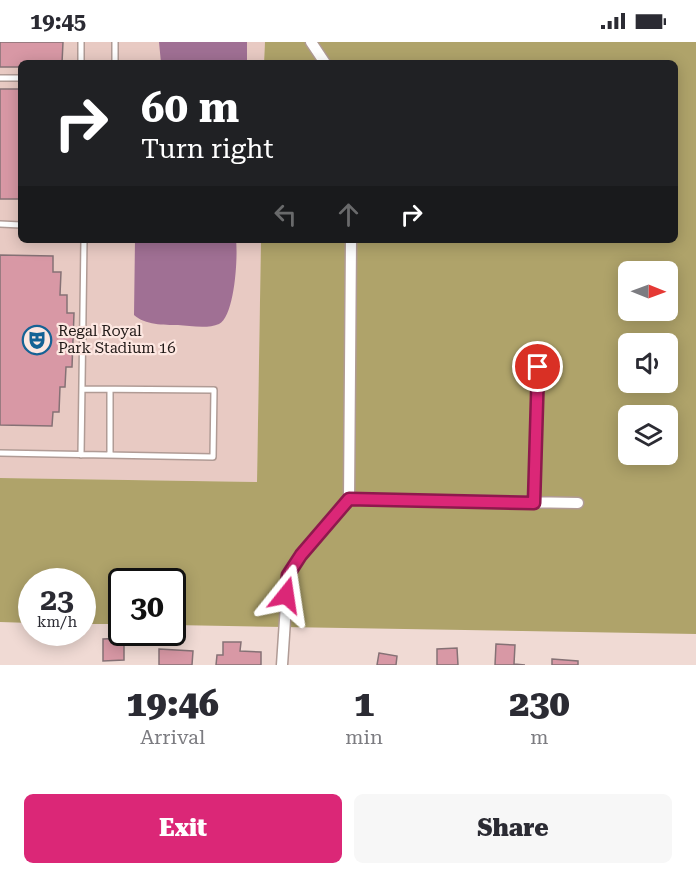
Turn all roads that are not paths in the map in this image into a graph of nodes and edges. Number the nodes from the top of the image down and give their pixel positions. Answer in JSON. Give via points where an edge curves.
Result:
{"nodes":[{"id":1,"x":81,"y":42,"type":"edge"},
{"id":2,"x":115,"y":42,"type":"edge"},
{"id":3,"x":311,"y":42,"type":"edge"},
{"id":4,"x":81,"y":60,"type":"edge"},
{"id":5,"x":115,"y":60,"type":"edge"},
{"id":6,"x":323,"y":60,"type":"edge"},
{"id":7,"x":0,"y":78,"type":"edge"},
{"id":8,"x":18,"y":78,"type":"edge"},
{"id":9,"x":0,"y":224,"type":"edge"},
{"id":10,"x":18,"y":225,"type":"edge"},
{"id":11,"x":84,"y":243,"type":"edge"},
{"id":12,"x":351,"y":243,"type":"edge"},
{"id":13,"x":538,"y":367,"type":"dead end"},
{"id":14,"x":82,"y":389,"type":"junction"},
{"id":15,"x":110,"y":391,"type":"junction"},
{"id":16,"x":0,"y":453,"type":"edge"},
{"id":17,"x":81,"y":455,"type":"junction"},
{"id":18,"x":110,"y":455,"type":"junction"},
{"id":19,"x":349,"y":499,"type":"junction"},
{"id":20,"x":534,"y":503,"type":"junction"},
{"id":21,"x":578,"y":503,"type":"dead end"},
{"id":22,"x":282,"y":665,"type":"edge"}],
"edges":[{"from":1,"to":4,"type":"lane"},
{"from":2,"to":5,"type":"lane"},
{"from":3,"to":6,"type":"street"},
{"from":7,"to":8,"type":"lane"},
{"from":9,"to":10,"type":"lane"},
{"from":11,"to":14,"type":"lane"},
{"from":12,"to":19,"type":"street"},
{"from":13,"to":20,"type":"street"},
{"from":14,"to":15,"type":"lane"},
{"from":14,"to":17,"type":"lane"},
{"from":15,"to":18,"type":"lane"},
{"from":15,"to":18,"type":"lane","via":[[214,390],[213,457]]},
{"from":16,"to":17,"type":"lane"},
{"from":17,"to":18,"type":"lane"},
{"from":19,"to":20,"type":"street"},
{"from":19,"to":22,"type":"street","via":[[288,575]]},
{"from":20,"to":21,"type":"street"}]}
